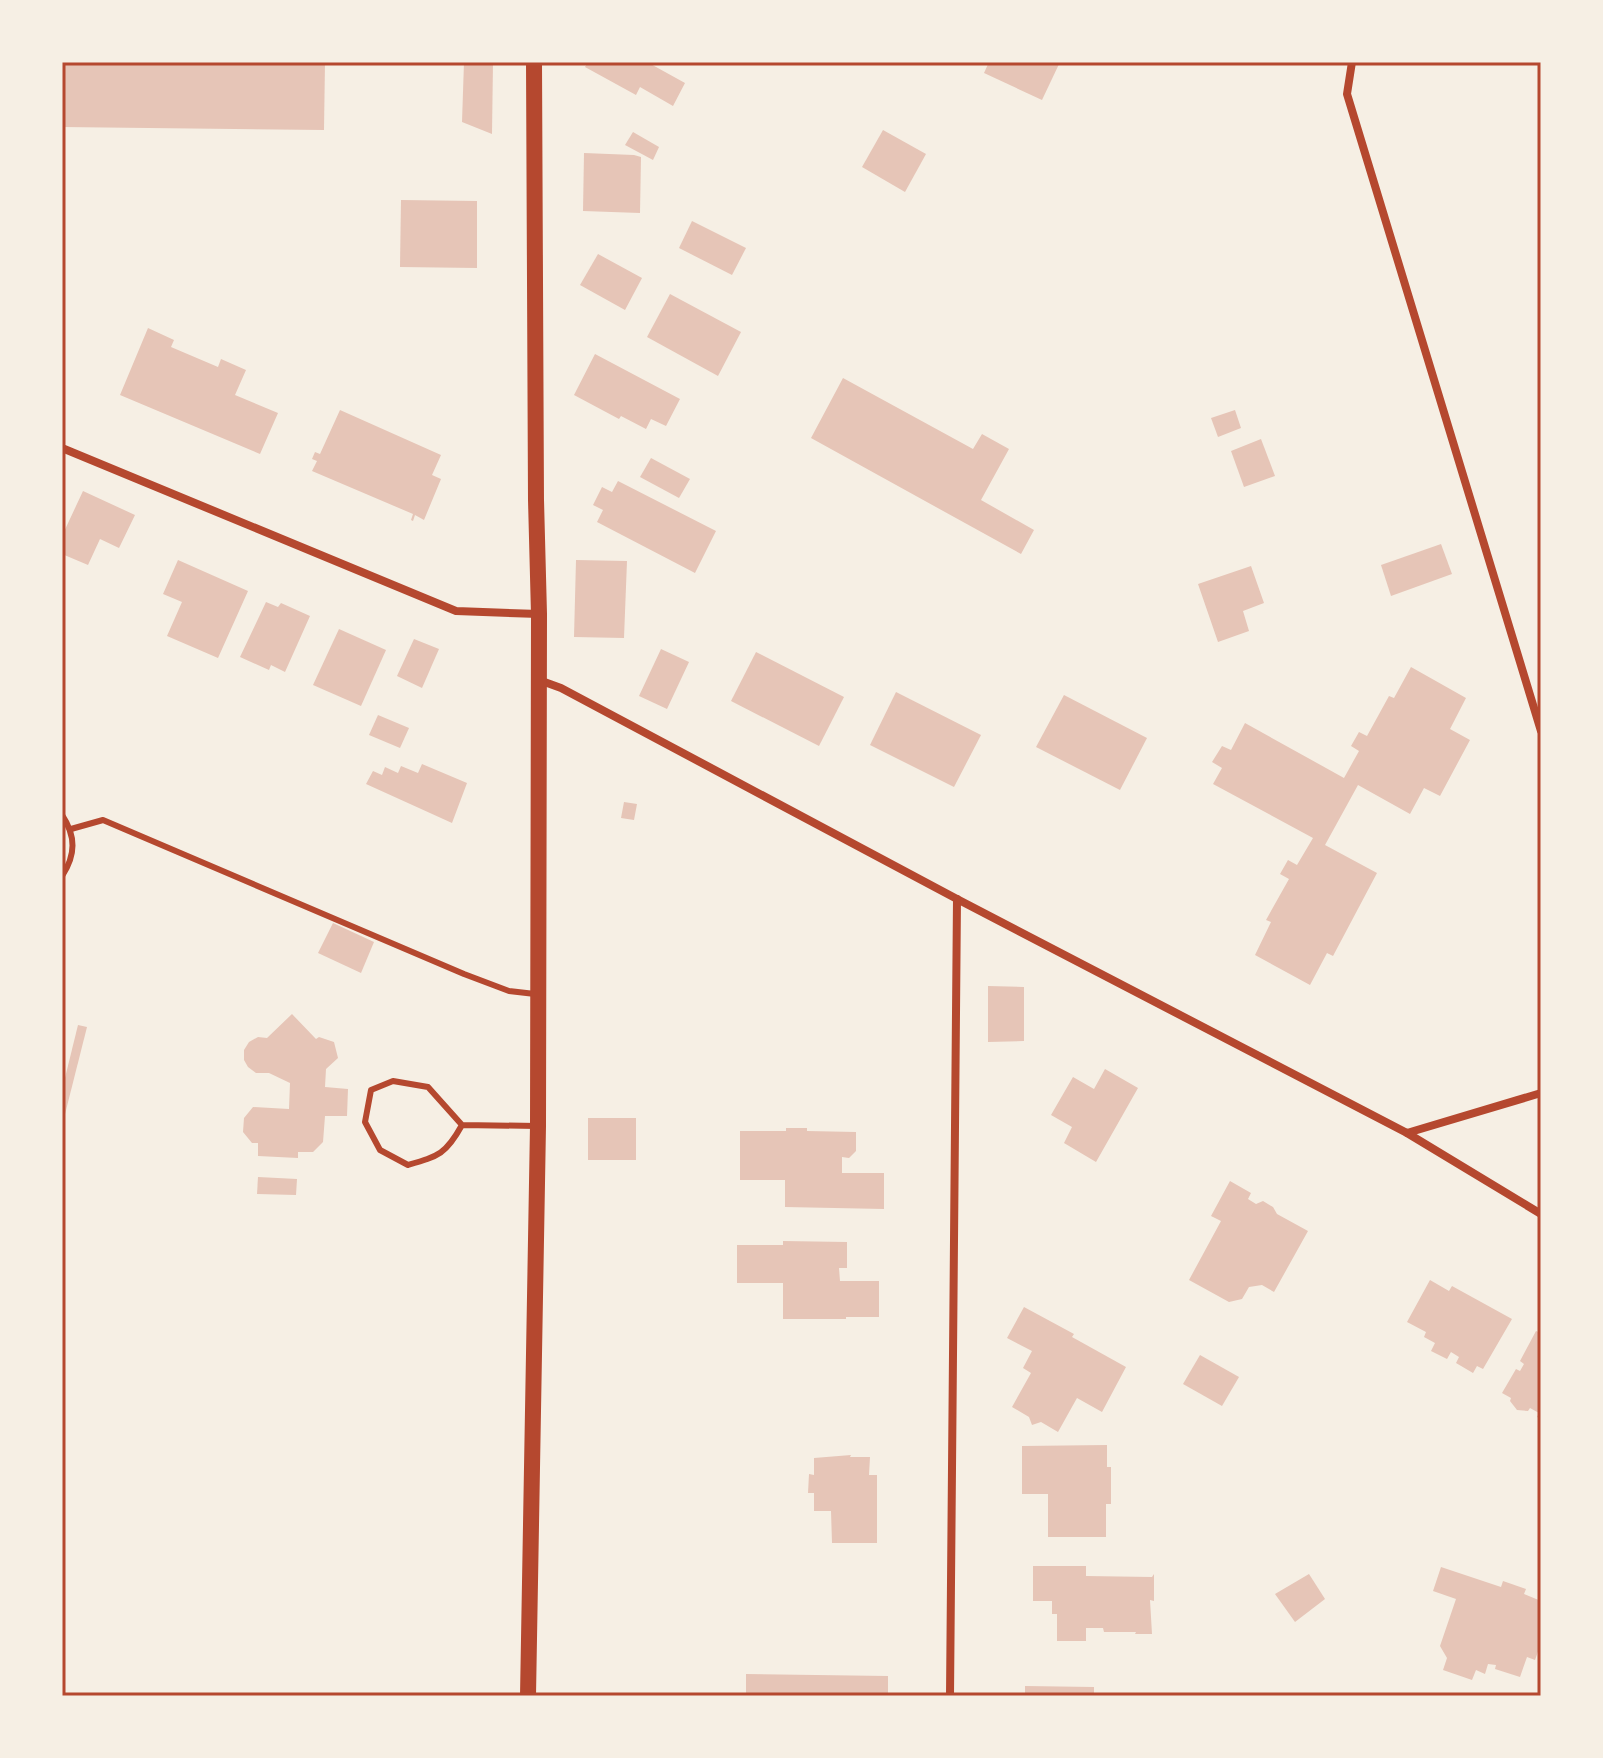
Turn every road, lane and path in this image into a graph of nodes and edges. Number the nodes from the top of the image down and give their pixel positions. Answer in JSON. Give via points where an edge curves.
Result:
{"nodes":[{"id":1,"x":534,"y":62,"type":"edge"},
{"id":2,"x":1352,"y":62,"type":"edge"},
{"id":3,"x":62,"y":448,"type":"edge"},
{"id":4,"x":539,"y":614,"type":"junction"},
{"id":5,"x":539,"y":680,"type":"junction"},
{"id":6,"x":1541,"y":731,"type":"edge"},
{"id":7,"x":62,"y":815,"type":"edge"},
{"id":8,"x":71,"y":829,"type":"junction"},
{"id":9,"x":62,"y":876,"type":"edge"},
{"id":10,"x":957,"y":899,"type":"junction"},
{"id":11,"x":539,"y":994,"type":"junction"},
{"id":12,"x":1541,"y":1093,"type":"edge"},
{"id":13,"x":462,"y":1125,"type":"junction"},
{"id":14,"x":538,"y":1126,"type":"junction"},
{"id":15,"x":1407,"y":1133,"type":"junction"},
{"id":16,"x":1541,"y":1214,"type":"edge"},
{"id":17,"x":528,"y":1696,"type":"edge"},
{"id":18,"x":950,"y":1696,"type":"edge"}],
"edges":[{"from":1,"to":4,"type":"main road"},
{"from":2,"to":6,"type":"street","via":[[1347,94]]},
{"from":3,"to":4,"type":"street","via":[[456,611]]},
{"from":4,"to":5,"type":"main road"},
{"from":5,"to":10,"type":"street"},
{"from":5,"to":11,"type":"main road"},
{"from":7,"to":8,"type":"lane"},
{"from":8,"to":9,"type":"lane","via":[[71,861]]},
{"from":8,"to":11,"type":"lane","via":[[103,820],[464,974],[509,991]]},
{"from":10,"to":15,"type":"street"},
{"from":10,"to":18,"type":"street"},
{"from":11,"to":14,"type":"main road"},
{"from":12,"to":15,"type":"street"},
{"from":13,"to":13,"type":"lane","via":[[428,1087],[393,1081],[371,1090],[365,1122],[380,1150],[408,1165],[435,1157]]},
{"from":13,"to":14,"type":"lane"},
{"from":14,"to":17,"type":"main road"},
{"from":15,"to":16,"type":"street"}]}
